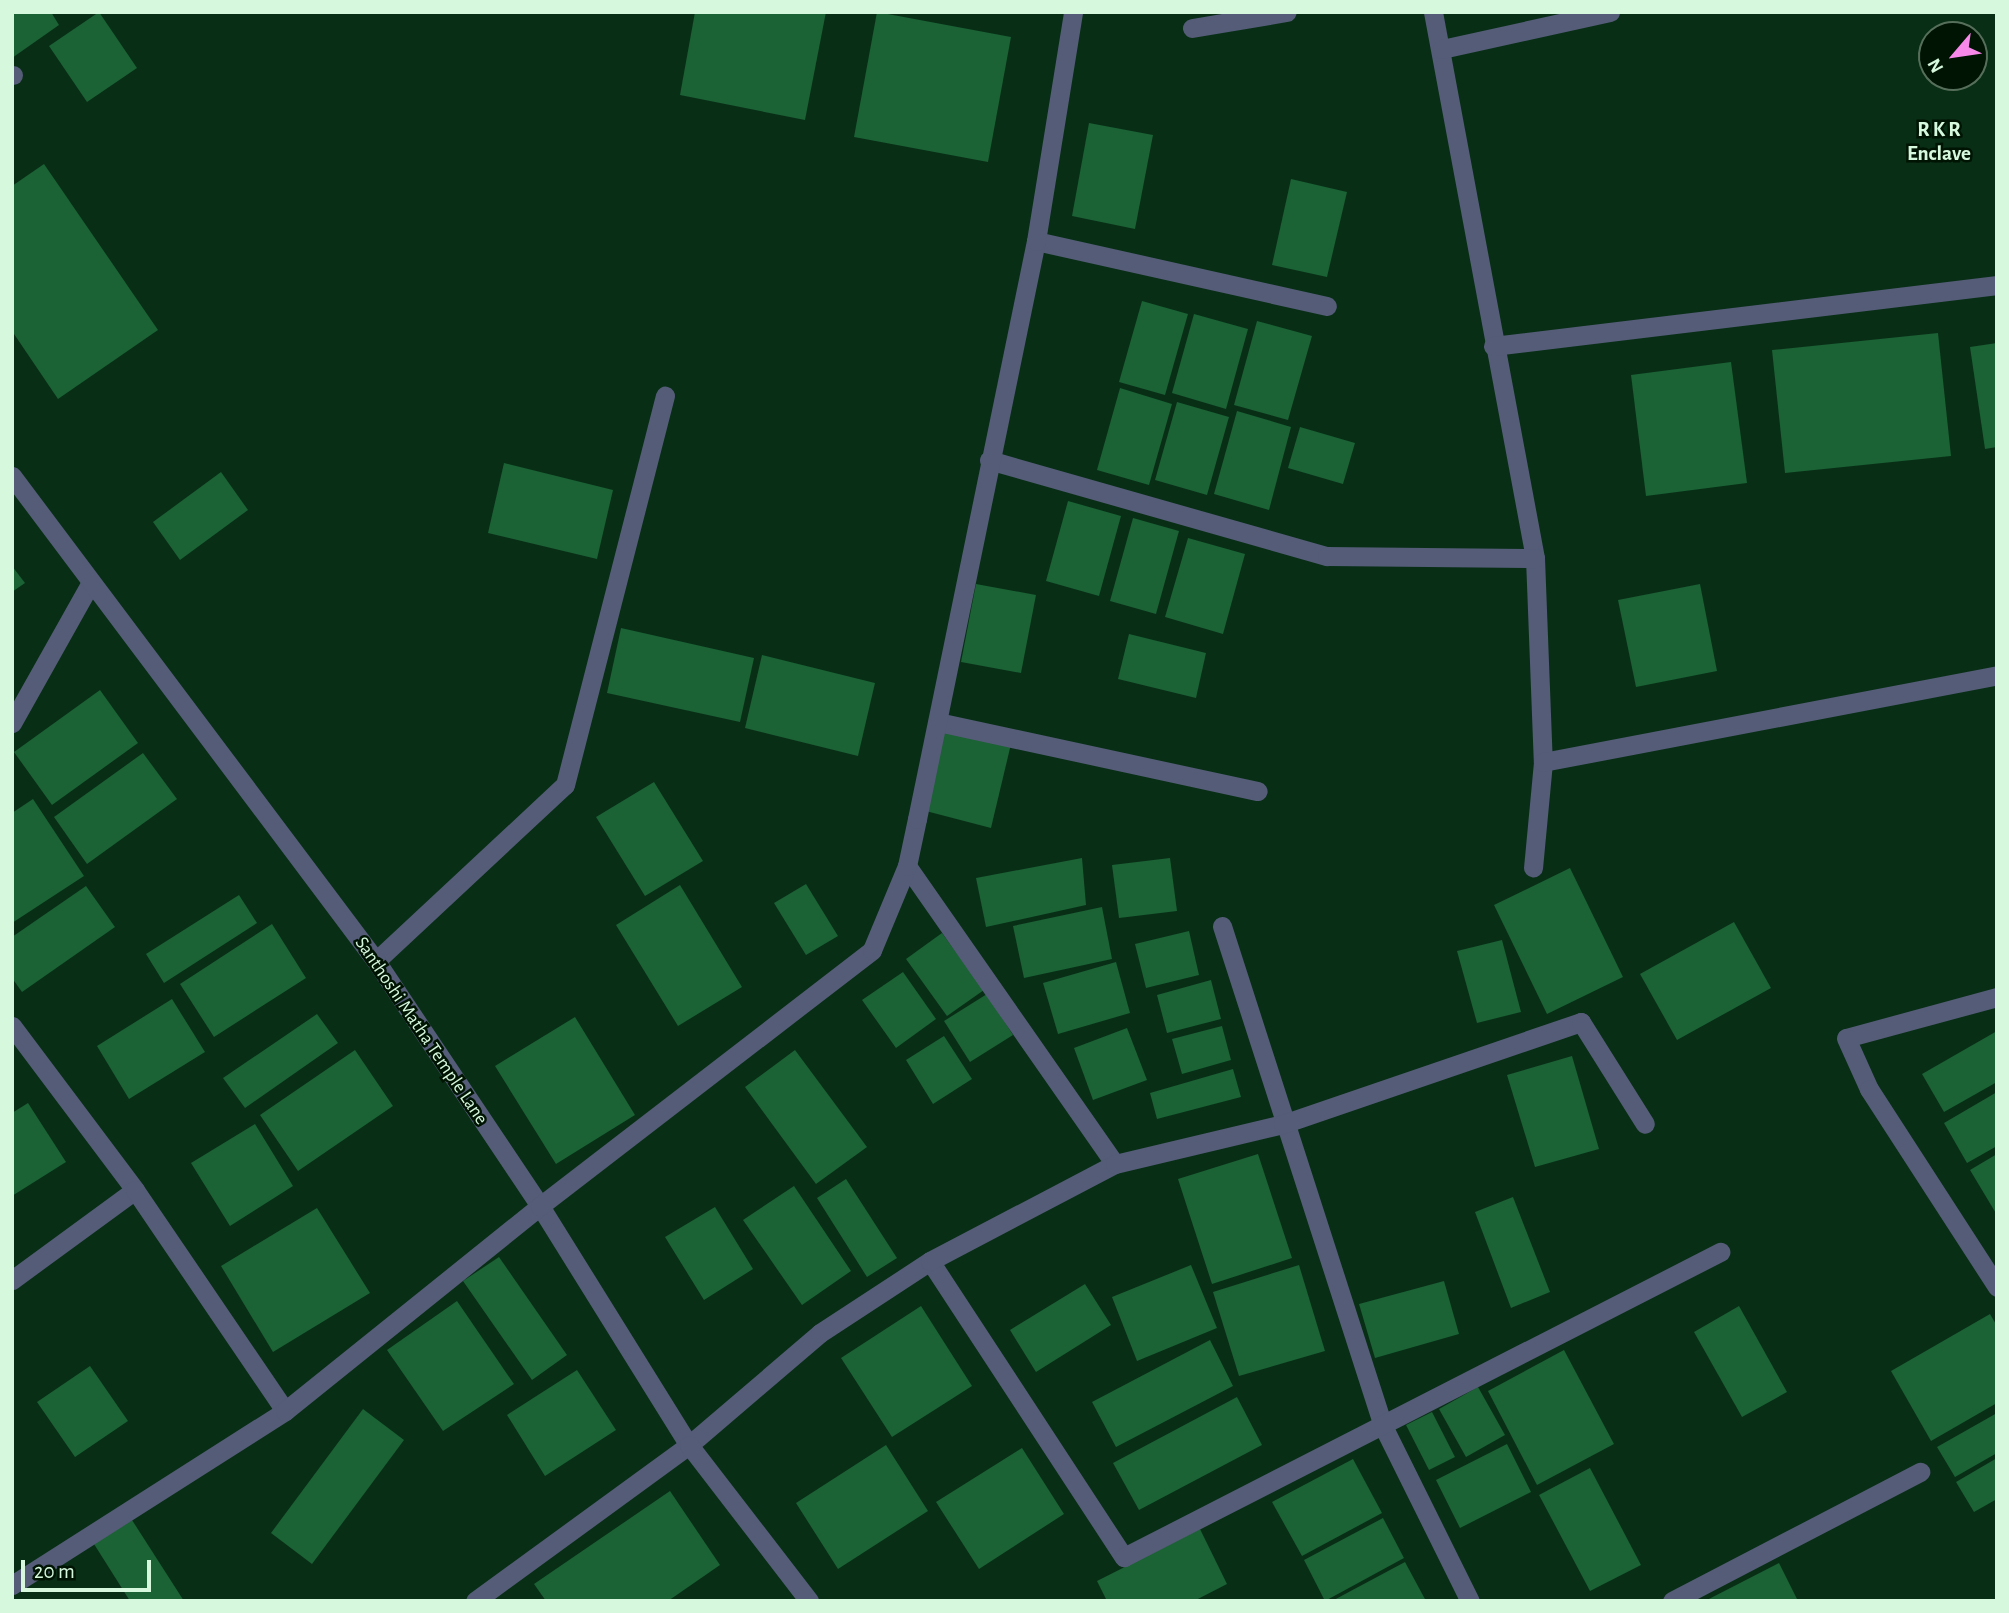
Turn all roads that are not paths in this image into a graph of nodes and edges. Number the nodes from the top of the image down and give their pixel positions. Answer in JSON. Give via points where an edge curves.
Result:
{"nodes":[{"id":1,"x":1287,"y":12,"type":"edge"},
{"id":2,"x":1433,"y":12,"type":"edge"},
{"id":3,"x":1610,"y":12,"type":"edge"},
{"id":4,"x":1069,"y":13,"type":"edge"},
{"id":5,"x":1192,"y":28,"type":"dead end"},
{"id":6,"x":1441,"y":49,"type":"junction"},
{"id":7,"x":1036,"y":241,"type":"junction"},
{"id":8,"x":1997,"y":285,"type":"edge"},
{"id":9,"x":1326,"y":306,"type":"dead end"},
{"id":10,"x":1493,"y":346,"type":"junction"},
{"id":11,"x":665,"y":396,"type":"dead end"},
{"id":12,"x":989,"y":460,"type":"junction"},
{"id":13,"x":12,"y":476,"type":"edge"},
{"id":14,"x":1535,"y":558,"type":"junction"},
{"id":15,"x":90,"y":584,"type":"junction"},
{"id":16,"x":1997,"y":675,"type":"edge"},
{"id":17,"x":938,"y":722,"type":"junction"},
{"id":18,"x":12,"y":723,"type":"edge"},
{"id":19,"x":1543,"y":762,"type":"junction"},
{"id":20,"x":1258,"y":791,"type":"dead end"},
{"id":21,"x":907,"y":866,"type":"junction"},
{"id":22,"x":1533,"y":868,"type":"dead end"},
{"id":23,"x":1222,"y":926,"type":"dead end"},
{"id":24,"x":376,"y":961,"type":"junction"},
{"id":25,"x":1997,"y":997,"type":"edge"},
{"id":26,"x":12,"y":1026,"type":"edge"},
{"id":27,"x":1283,"y":1124,"type":"junction"},
{"id":28,"x":1645,"y":1124,"type":"dead end"},
{"id":29,"x":1115,"y":1164,"type":"junction"},
{"id":30,"x":135,"y":1190,"type":"junction"},
{"id":31,"x":540,"y":1206,"type":"junction"},
{"id":32,"x":1720,"y":1252,"type":"dead end"},
{"id":33,"x":930,"y":1261,"type":"junction"},
{"id":34,"x":12,"y":1280,"type":"edge"},
{"id":35,"x":1997,"y":1287,"type":"edge"},
{"id":36,"x":285,"y":1411,"type":"junction"},
{"id":37,"x":1383,"y":1426,"type":"junction"},
{"id":38,"x":688,"y":1445,"type":"junction"},
{"id":39,"x":1920,"y":1472,"type":"dead end"},
{"id":40,"x":12,"y":1585,"type":"edge"},
{"id":41,"x":475,"y":1601,"type":"edge"},
{"id":42,"x":809,"y":1601,"type":"edge"},
{"id":43,"x":1470,"y":1601,"type":"edge"},
{"id":44,"x":1672,"y":1601,"type":"edge"}],
"edges":[{"from":1,"to":5,"type":"street"},
{"from":2,"to":6,"type":"street"},
{"from":3,"to":6,"type":"street"},
{"from":4,"to":7,"type":"street"},
{"from":6,"to":10,"type":"street"},
{"from":7,"to":9,"type":"street"},
{"from":7,"to":12,"type":"street"},
{"from":8,"to":10,"type":"street"},
{"from":10,"to":14,"type":"street"},
{"from":11,"to":24,"type":"street","via":[[565,785]]},
{"from":12,"to":14,"type":"street","via":[[1327,556]]},
{"from":12,"to":17,"type":"street"},
{"from":13,"to":15,"type":"street","name":"Santhoshi Matha Temple Lane"},
{"from":14,"to":19,"type":"street"},
{"from":15,"to":18,"type":"street"},
{"from":15,"to":24,"type":"street","name":"Santhoshi Matha Temple Lane"},
{"from":16,"to":19,"type":"street"},
{"from":17,"to":20,"type":"street"},
{"from":17,"to":21,"type":"street"},
{"from":19,"to":22,"type":"street"},
{"from":21,"to":29,"type":"street"},
{"from":21,"to":31,"type":"street","via":[[872,950]]},
{"from":23,"to":27,"type":"street"},
{"from":24,"to":31,"type":"street","name":"Santhoshi Matha Temple Lane"},
{"from":25,"to":35,"type":"street","via":[[1846,1038],[1869,1089]]},
{"from":26,"to":30,"type":"street"},
{"from":27,"to":28,"type":"street","via":[[1581,1022]]},
{"from":27,"to":29,"type":"street"},
{"from":27,"to":37,"type":"street"},
{"from":29,"to":33,"type":"street"},
{"from":30,"to":34,"type":"street"},
{"from":30,"to":36,"type":"street"},
{"from":31,"to":36,"type":"street"},
{"from":31,"to":38,"type":"street","name":"Santhoshi Matha Temple Lane"},
{"from":32,"to":37,"type":"street"},
{"from":33,"to":37,"type":"street","via":[[1124,1557]]},
{"from":33,"to":38,"type":"street","via":[[820,1333]]},
{"from":36,"to":40,"type":"street"},
{"from":37,"to":43,"type":"street"},
{"from":38,"to":41,"type":"street"},
{"from":38,"to":42,"type":"street","name":"Santhoshi Matha Temple Lane"},
{"from":39,"to":44,"type":"street"}]}
